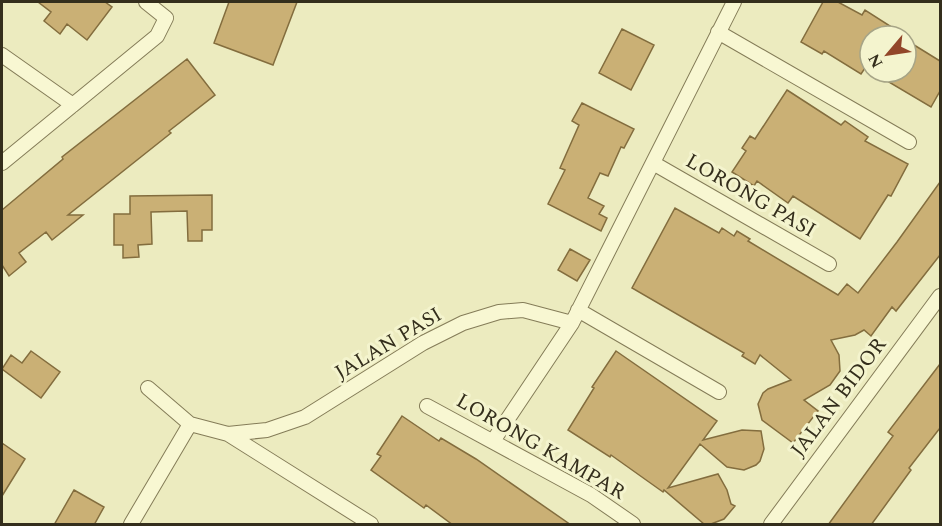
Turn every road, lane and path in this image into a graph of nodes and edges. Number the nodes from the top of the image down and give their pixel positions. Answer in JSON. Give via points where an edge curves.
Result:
{"nodes":[{"id":1,"x":146,"y":2,"type":"edge"},
{"id":2,"x":734,"y":2,"type":"edge"},
{"id":3,"x":718,"y":32,"type":"junction"},
{"id":4,"x":2,"y":55,"type":"edge"},
{"id":5,"x":73,"y":105,"type":"junction"},
{"id":6,"x":909,"y":142,"type":"dead end"},
{"id":7,"x":2,"y":163,"type":"edge"},
{"id":8,"x":653,"y":163,"type":"junction"},
{"id":9,"x":829,"y":264,"type":"dead end"},
{"id":10,"x":940,"y":296,"type":"edge"},
{"id":11,"x":575,"y":316,"type":"junction"},
{"id":12,"x":148,"y":388,"type":"dead end"},
{"id":13,"x":719,"y":392,"type":"dead end"},
{"id":14,"x":427,"y":406,"type":"dead end"},
{"id":15,"x":190,"y":424,"type":"junction"},
{"id":16,"x":228,"y":434,"type":"junction"},
{"id":17,"x":493,"y":441,"type":"junction"},
{"id":18,"x":131,"y":525,"type":"edge"},
{"id":19,"x":371,"y":525,"type":"edge"},
{"id":20,"x":633,"y":525,"type":"edge"},
{"id":21,"x":771,"y":525,"type":"edge"}],
"edges":[{"from":1,"to":5,"type":"street","via":[[166,18],[157,36]]},
{"from":2,"to":3,"type":"street"},
{"from":3,"to":6,"type":"street"},
{"from":3,"to":8,"type":"street"},
{"from":4,"to":5,"type":"street"},
{"from":5,"to":7,"type":"street"},
{"from":8,"to":9,"type":"street","name":"LORONG PASI"},
{"from":8,"to":11,"type":"street"},
{"from":10,"to":21,"type":"street","name":"JALAN BIDOR"},
{"from":11,"to":13,"type":"street","name":"JALAN PASI"},
{"from":11,"to":16,"type":"street","name":"JALAN PASI","via":[[523,309],[463,323],[423,343],[304,417],[267,430]]},
{"from":11,"to":17,"type":"street"},
{"from":12,"to":15,"type":"street"},
{"from":14,"to":17,"type":"street","name":"LORONG KAMPAR"},
{"from":15,"to":16,"type":"street"},
{"from":15,"to":18,"type":"street"},
{"from":16,"to":19,"type":"street"},
{"from":17,"to":20,"type":"street","name":"LORONG KAMPAR","via":[[591,495]]}]}
